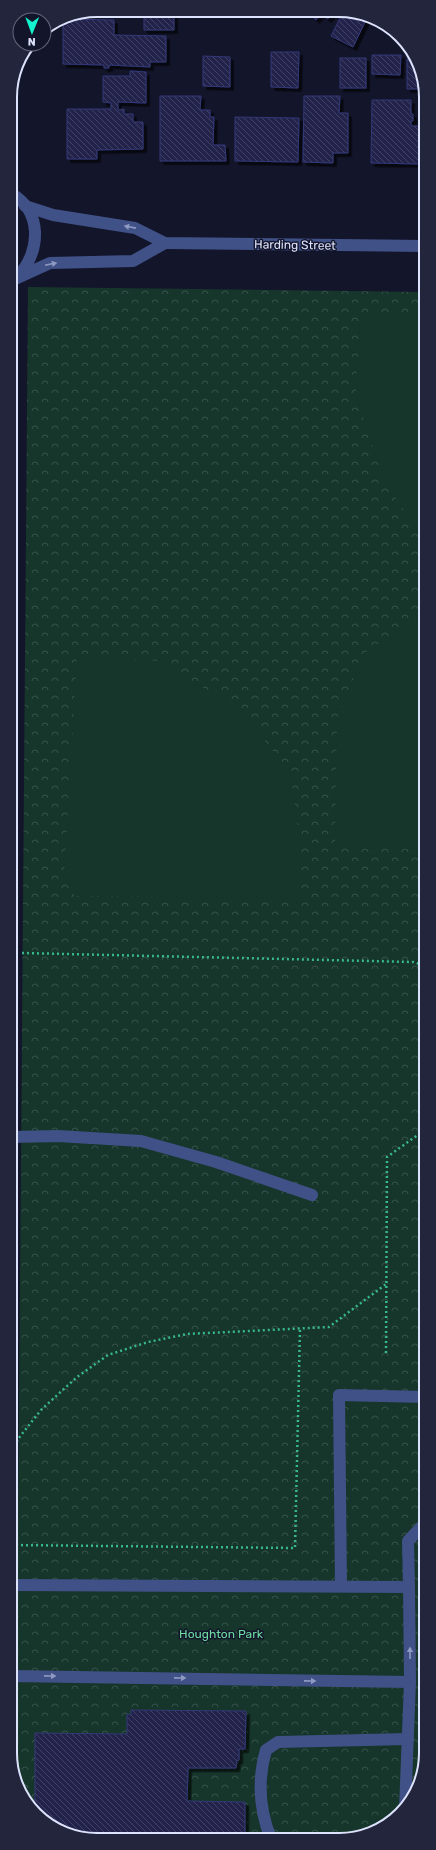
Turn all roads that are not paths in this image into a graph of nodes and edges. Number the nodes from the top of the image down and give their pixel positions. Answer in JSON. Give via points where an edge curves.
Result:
{"nodes":[{"id":1,"x":17,"y":199,"type":"edge"},
{"id":2,"x":26,"y":206,"type":"junction"},
{"id":3,"x":165,"y":243,"type":"junction"},
{"id":4,"x":419,"y":246,"type":"edge"},
{"id":5,"x":17,"y":276,"type":"edge"},
{"id":6,"x":17,"y":278,"type":"edge"},
{"id":7,"x":17,"y":1138,"type":"edge"},
{"id":8,"x":312,"y":1195,"type":"dead end"},
{"id":9,"x":419,"y":1397,"type":"edge"},
{"id":10,"x":419,"y":1529,"type":"edge"},
{"id":11,"x":17,"y":1585,"type":"edge"},
{"id":12,"x":341,"y":1586,"type":"junction"},
{"id":13,"x":409,"y":1586,"type":"junction"},
{"id":14,"x":17,"y":1676,"type":"edge"},
{"id":15,"x":410,"y":1682,"type":"junction"},
{"id":16,"x":408,"y":1739,"type":"junction"},
{"id":17,"x":406,"y":1796,"type":"edge"},
{"id":18,"x":269,"y":1833,"type":"edge"}],
"edges":[{"from":1,"to":2,"type":"street"},
{"from":3,"to":2,"type":"street","name":"Harding Street","one_way":true,"via":[[135,228],[53,215]]},
{"from":2,"to":5,"type":"street","via":[[33,221],[36,237],[33,253],[26,267]]},
{"from":3,"to":4,"type":"street","name":"Harding Street"},
{"from":6,"to":3,"type":"street","one_way":true,"via":[[50,263],[133,261]]},
{"from":7,"to":8,"type":"street","via":[[58,1136],[141,1141],[216,1162]]},
{"from":9,"to":12,"type":"street","via":[[339,1395]]},
{"from":10,"to":13,"type":"street","via":[[408,1541]]},
{"from":11,"to":12,"type":"street"},
{"from":12,"to":13,"type":"street"},
{"from":15,"to":13,"type":"street","one_way":true},
{"from":14,"to":15,"type":"street","one_way":true},
{"from":15,"to":16,"type":"street"},
{"from":16,"to":17,"type":"street"},
{"from":16,"to":18,"type":"street","via":[[278,1742],[266,1750],[261,1767],[261,1792],[263,1818]]}]}
